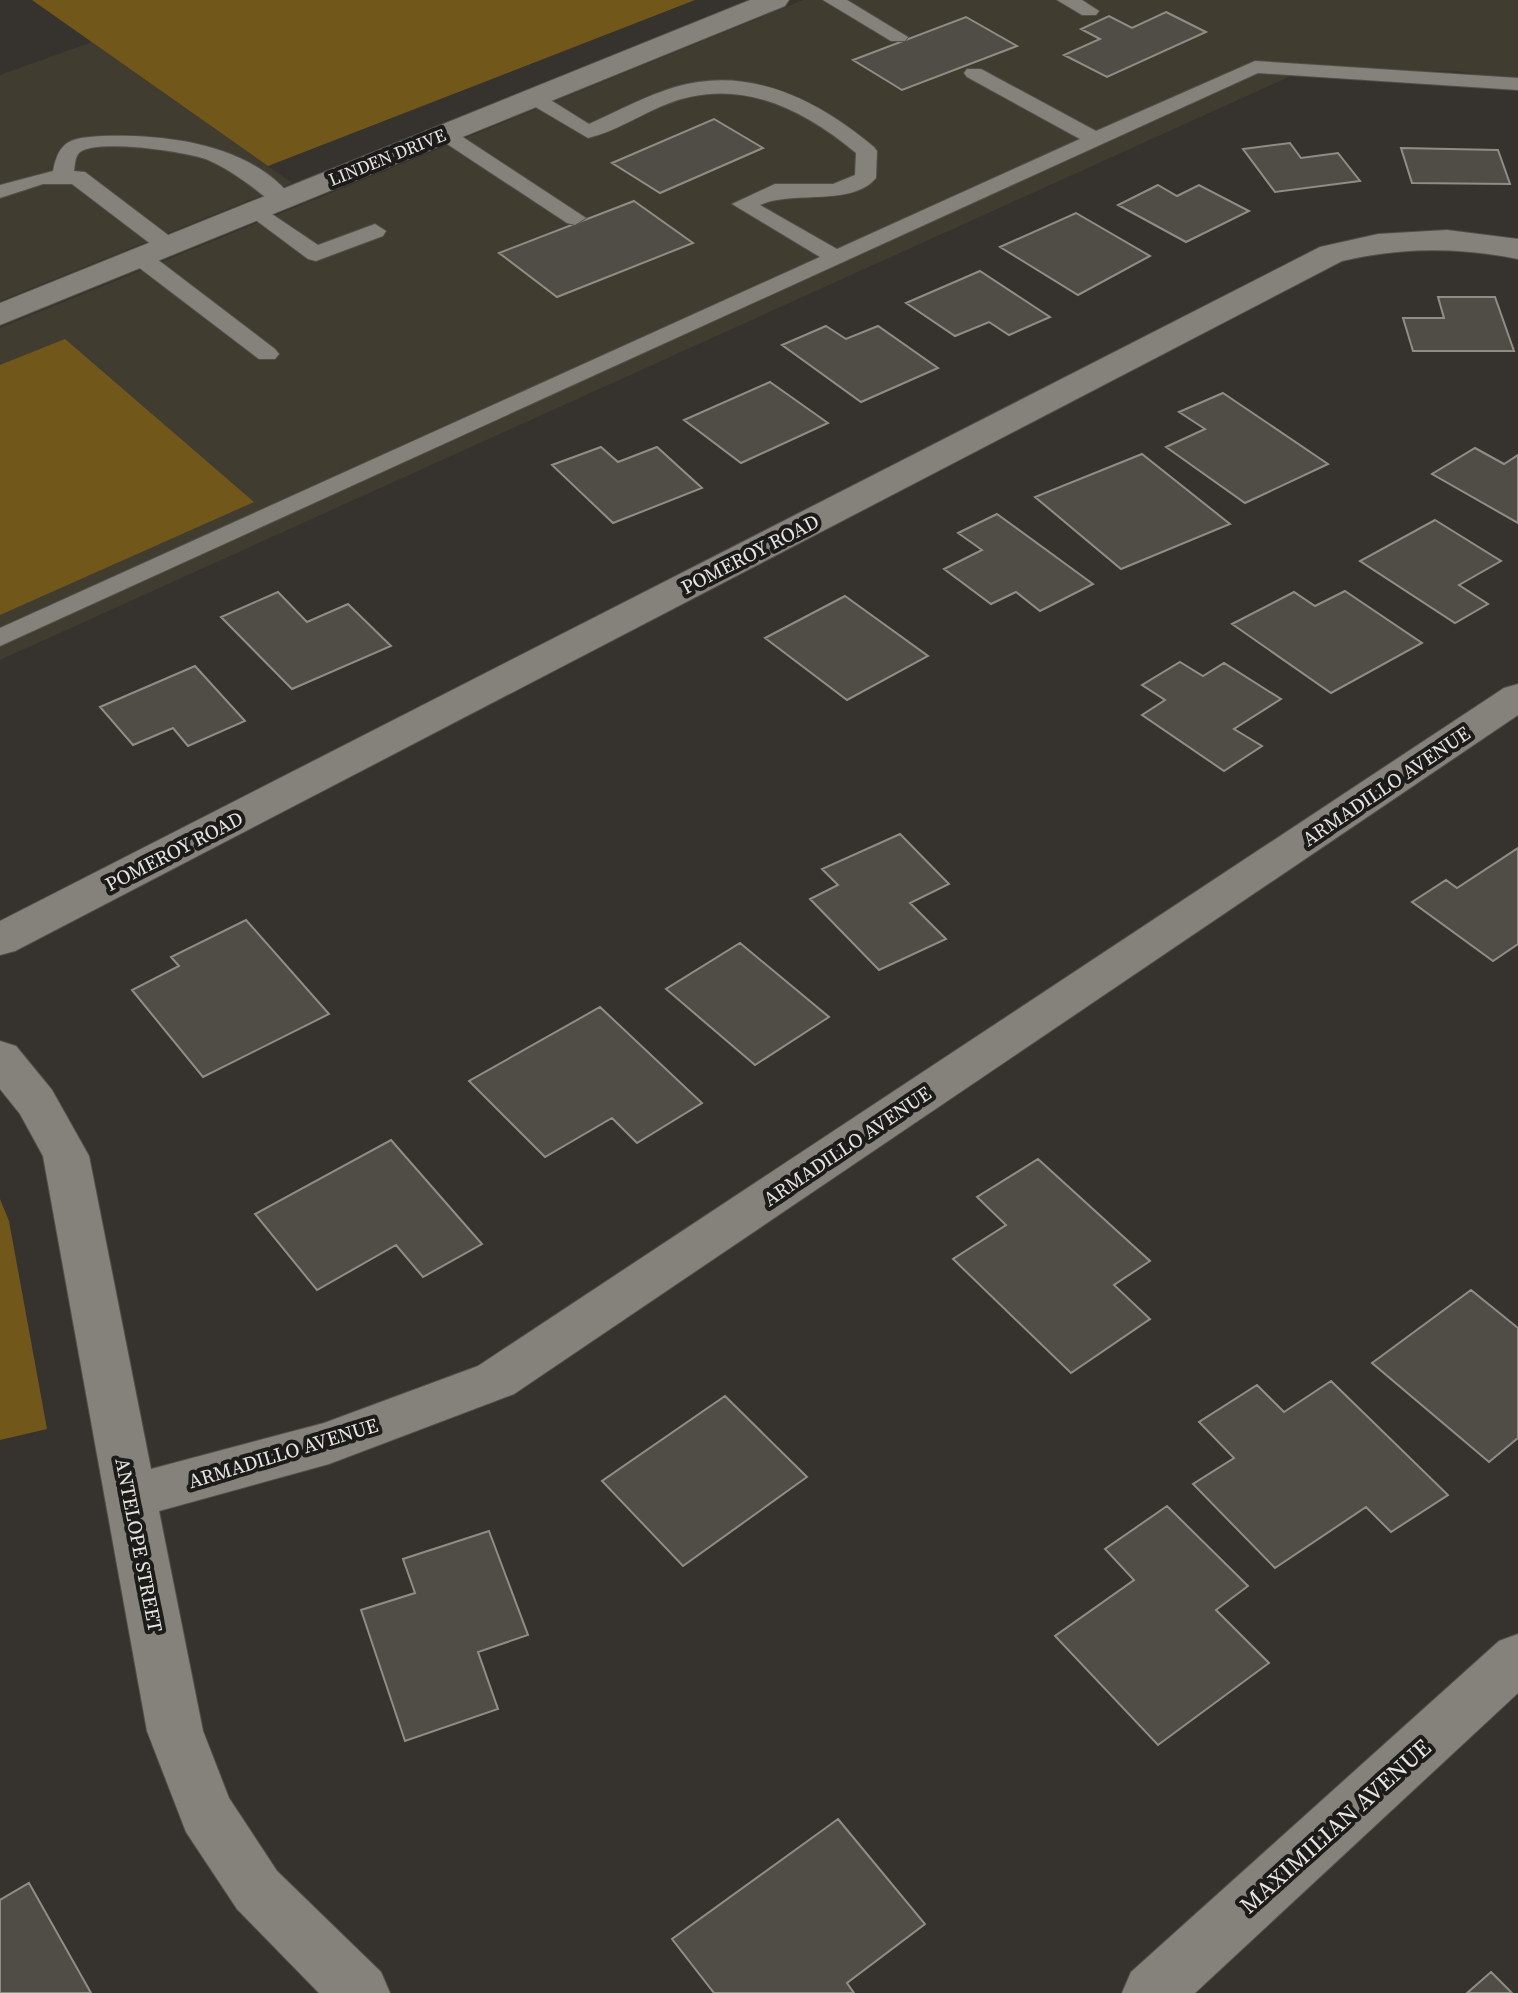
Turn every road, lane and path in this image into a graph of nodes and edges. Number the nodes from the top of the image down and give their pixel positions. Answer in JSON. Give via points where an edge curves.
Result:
{"nodes":[{"id":1,"x":775,"y":0,"type":"edge"},
{"id":2,"x":833,"y":0,"type":"edge"},
{"id":3,"x":1067,"y":0,"type":"edge"},
{"id":4,"x":1089,"y":11,"type":"dead end"},
{"id":5,"x":898,"y":37,"type":"dead end"},
{"id":6,"x":974,"y":73,"type":"dead end"},
{"id":7,"x":1518,"y":84,"type":"edge"},
{"id":8,"x":534,"y":98,"type":"junction"},
{"id":9,"x":445,"y":134,"type":"junction"},
{"id":10,"x":1095,"y":139,"type":"junction"},
{"id":11,"x":63,"y":175,"type":"junction"},
{"id":12,"x":0,"y":192,"type":"edge"},
{"id":13,"x":270,"y":205,"type":"junction"},
{"id":14,"x":575,"y":218,"type":"dead end"},
{"id":15,"x":375,"y":231,"type":"dead end"},
{"id":16,"x":1518,"y":249,"type":"edge"},
{"id":17,"x":154,"y":252,"type":"junction"},
{"id":18,"x":836,"y":257,"type":"junction"},
{"id":19,"x":0,"y":315,"type":"edge"},
{"id":20,"x":267,"y":354,"type":"dead end"},
{"id":21,"x":0,"y":638,"type":"edge"},
{"id":22,"x":1518,"y":697,"type":"edge"},
{"id":23,"x":0,"y":940,"type":"edge"},
{"id":24,"x":0,"y":1058,"type":"edge"},
{"id":25,"x":130,"y":1497,"type":"junction"},
{"id":26,"x":1518,"y":1658,"type":"edge"},
{"id":27,"x":360,"y":1993,"type":"edge"},
{"id":28,"x":1152,"y":1993,"type":"edge"}],
"edges":[{"from":1,"to":8,"type":"street","name":"LINDEN DRIVE"},
{"from":2,"to":5,"type":"lane"},
{"from":3,"to":4,"type":"lane"},
{"from":6,"to":10,"type":"lane"},
{"from":7,"to":10,"type":"lane","via":[[1255,67]]},
{"from":8,"to":9,"type":"street","name":"LINDEN DRIVE"},
{"from":8,"to":18,"type":"lane","via":[[588,132],[692,88],[739,86],[792,102],[841,128],[867,151],[865,178],[836,190],[775,190],[743,204]]},
{"from":9,"to":13,"type":"street","name":"LINDEN DRIVE"},
{"from":9,"to":14,"type":"lane"},
{"from":10,"to":18,"type":"lane"},
{"from":11,"to":12,"type":"lane"},
{"from":11,"to":13,"type":"lane","via":[[67,153],[75,146],[181,144],[217,155],[255,176]]},
{"from":11,"to":17,"type":"lane","via":[[77,177]]},
{"from":13,"to":15,"type":"lane","via":[[316,254]]},
{"from":13,"to":17,"type":"street","name":"LINDEN DRIVE"},
{"from":16,"to":23,"type":"street","name":"POMEROY ROAD","via":[[1414,238],[1331,254]]},
{"from":17,"to":19,"type":"street","name":"LINDEN DRIVE"},
{"from":17,"to":20,"type":"lane"},
{"from":18,"to":21,"type":"lane"},
{"from":22,"to":25,"type":"street","name":"ARMADILLO AVENUE","via":[[496,1380],[329,1443]]},
{"from":24,"to":25,"type":"street","name":"ANTELOPE STREET","via":[[36,1102],[66,1156]]},
{"from":25,"to":27,"type":"street","name":"ANTELOPE STREET","via":[[175,1731],[206,1813],[257,1890]]},
{"from":26,"to":28,"type":"street","name":"MAXIMILIAN AVENUE"}]}
